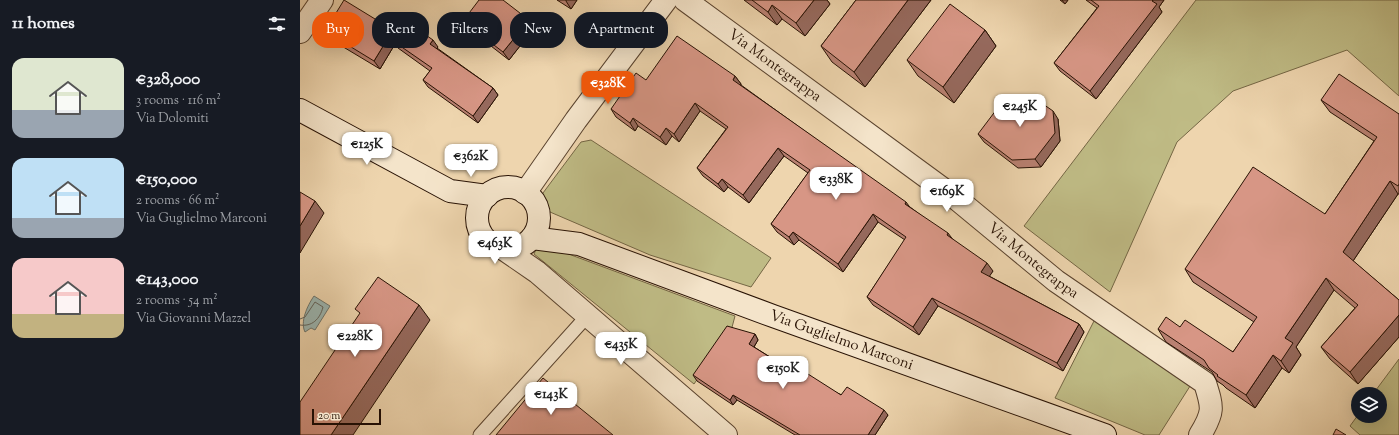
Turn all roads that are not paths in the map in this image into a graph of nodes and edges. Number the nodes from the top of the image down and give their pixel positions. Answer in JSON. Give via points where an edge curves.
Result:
{"nodes":[{"id":1,"x":322,"y":0,"type":"edge"},
{"id":2,"x":666,"y":0,"type":"edge"},
{"id":3,"x":685,"y":0,"type":"edge"},
{"id":4,"x":300,"y":32,"type":"edge"},
{"id":5,"x":300,"y":110,"type":"edge"},
{"id":6,"x":450,"y":191,"type":"junction"},
{"id":7,"x":487,"y":196,"type":"junction"},
{"id":8,"x":531,"y":201,"type":"junction"},
{"id":9,"x":477,"y":220,"type":"junction"},
{"id":10,"x":530,"y":240,"type":"junction"},
{"id":11,"x":579,"y":244,"type":"junction"},
{"id":12,"x":505,"y":250,"type":"junction"},
{"id":13,"x":538,"y":272,"type":"junction"},
{"id":14,"x":588,"y":314,"type":"junction"},
{"id":15,"x":480,"y":435,"type":"edge"},
{"id":16,"x":726,"y":435,"type":"edge"},
{"id":17,"x":1104,"y":435,"type":"edge"},
{"id":18,"x":1200,"y":435,"type":"edge"}],
"edges":[{"from":1,"to":4,"type":"street"},
{"from":2,"to":8,"type":"street","via":[[576,120]]},
{"from":3,"to":18,"type":"street","name":"Via Montegrappa","via":[[958,200],[1056,281],[1205,383],[1212,404],[1208,422]]},
{"from":5,"to":6,"type":"street"},
{"from":6,"to":7,"type":"street"},
{"from":6,"to":9,"type":"street"},
{"from":7,"to":8,"type":"street","via":[[495,190],[516,188]]},
{"from":7,"to":9,"type":"street","via":[[480,204]]},
{"from":8,"to":10,"type":"street","via":[[539,219],[537,229]]},
{"from":8,"to":11,"type":"street","name":"Via Guglielmo Marconi","via":[[561,232]]},
{"from":9,"to":12,"type":"street","via":[[480,234],[495,247]]},
{"from":10,"to":11,"type":"street","name":"Via Guglielmo Marconi"},
{"from":10,"to":12,"type":"street","via":[[515,249]]},
{"from":10,"to":13,"type":"street","via":[[531,261]]},
{"from":11,"to":17,"type":"street","name":"Via Guglielmo Marconi"},
{"from":12,"to":13,"type":"street"},
{"from":13,"to":14,"type":"street"},
{"from":14,"to":15,"type":"lane"},
{"from":14,"to":16,"type":"street"}]}
